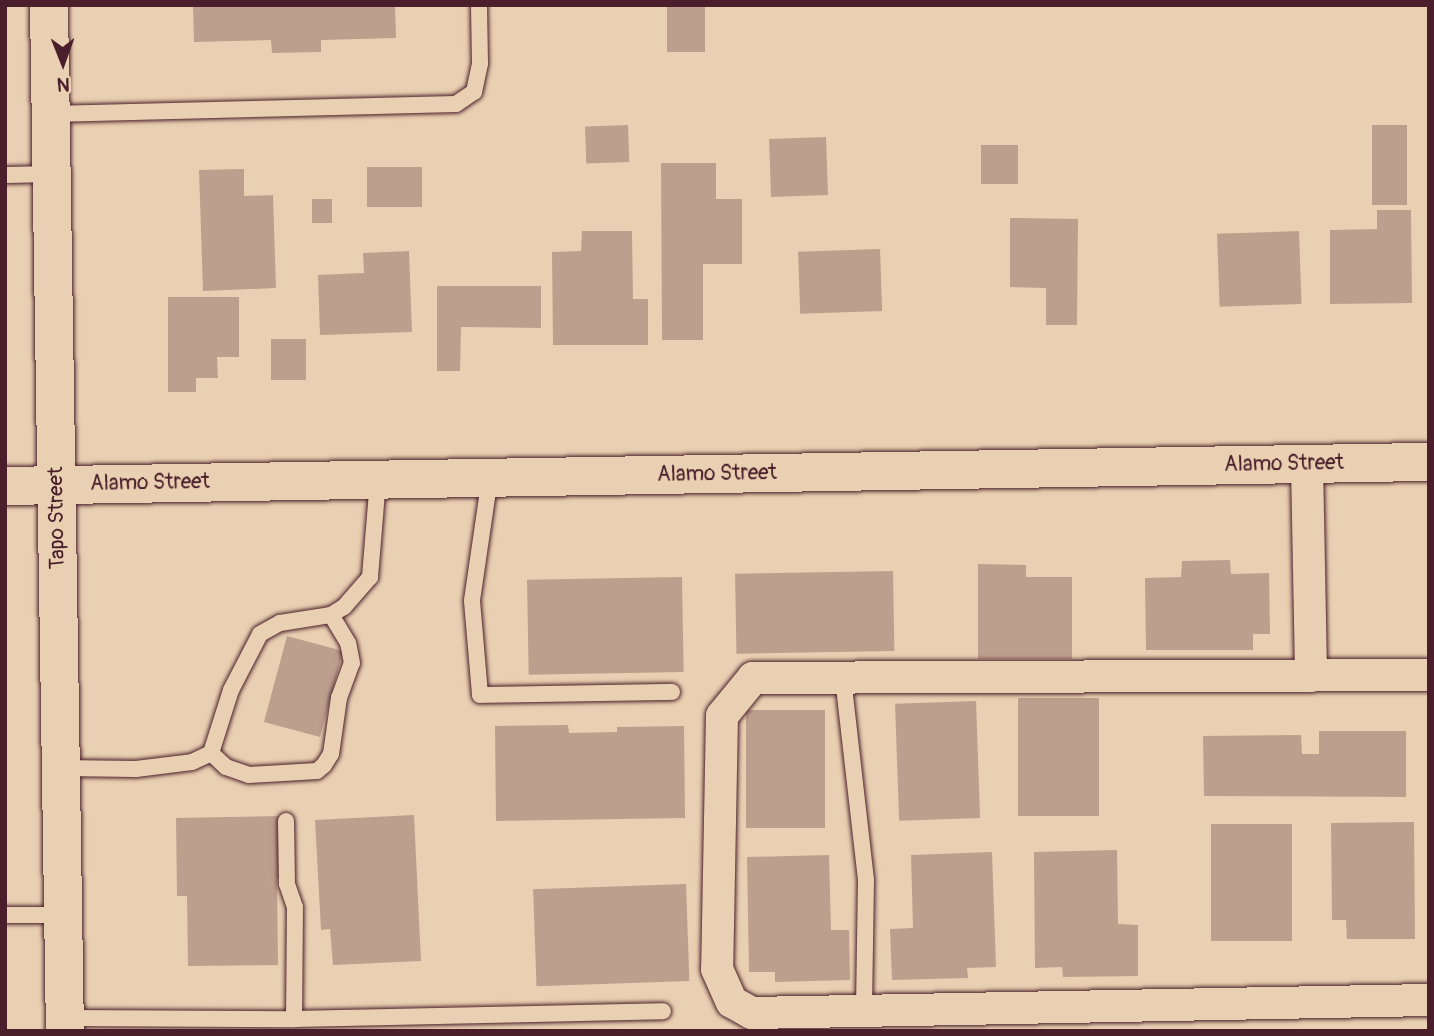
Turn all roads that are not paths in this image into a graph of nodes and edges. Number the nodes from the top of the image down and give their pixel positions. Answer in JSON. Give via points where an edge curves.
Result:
{"nodes":[{"id":1,"x":49,"y":5,"type":"edge"},
{"id":2,"x":478,"y":5,"type":"edge"},
{"id":3,"x":51,"y":114,"type":"junction"},
{"id":4,"x":52,"y":174,"type":"junction"},
{"id":5,"x":5,"y":175,"type":"edge"},
{"id":6,"x":1429,"y":461,"type":"edge"},
{"id":7,"x":1307,"y":464,"type":"junction"},
{"id":8,"x":489,"y":477,"type":"junction"},
{"id":9,"x":378,"y":479,"type":"junction"},
{"id":10,"x":57,"y":485,"type":"junction"},
{"id":11,"x":5,"y":486,"type":"edge"},
{"id":12,"x":331,"y":615,"type":"junction"},
{"id":13,"x":1429,"y":675,"type":"edge"},
{"id":14,"x":1311,"y":676,"type":"junction"},
{"id":15,"x":843,"y":678,"type":"junction"},
{"id":16,"x":672,"y":692,"type":"dead end"},
{"id":17,"x":211,"y":753,"type":"junction"},
{"id":18,"x":61,"y":768,"type":"junction"},
{"id":19,"x":286,"y":821,"type":"dead end"},
{"id":20,"x":5,"y":915,"type":"edge"},
{"id":21,"x":64,"y":915,"type":"junction"},
{"id":22,"x":1429,"y":1000,"type":"edge"},
{"id":23,"x":663,"y":1011,"type":"dead end"},
{"id":24,"x":864,"y":1011,"type":"junction"},
{"id":25,"x":295,"y":1019,"type":"junction"},
{"id":26,"x":66,"y":1025,"type":"edge"}],
"edges":[{"from":1,"to":3,"type":"main road","name":"Tapo Street"},
{"from":2,"to":3,"type":"lane","via":[[480,63],[474,92],[456,104]]},
{"from":3,"to":4,"type":"main road","name":"Tapo Street"},
{"from":4,"to":5,"type":"lane"},
{"from":4,"to":10,"type":"main road","name":"Tapo Street"},
{"from":6,"to":7,"type":"main road","name":"Alamo Street"},
{"from":7,"to":8,"type":"main road","name":"Alamo Street"},
{"from":7,"to":14,"type":"street"},
{"from":8,"to":9,"type":"main road","name":"Alamo Street"},
{"from":8,"to":16,"type":"lane","via":[[472,601],[480,695]]},
{"from":9,"to":10,"type":"main road","name":"Alamo Street"},
{"from":9,"to":12,"type":"lane","via":[[370,577]]},
{"from":10,"to":11,"type":"main road","name":"Alamo Street"},
{"from":10,"to":18,"type":"main road","name":"Tapo Street"},
{"from":12,"to":17,"type":"lane","via":[[281,623],[260,634],[231,690]]},
{"from":12,"to":17,"type":"lane","via":[[348,643],[352,663],[339,698],[331,754],[324,765],[317,771],[249,775],[226,767]]},
{"from":13,"to":14,"type":"street"},
{"from":14,"to":15,"type":"street"},
{"from":15,"to":24,"type":"lane","via":[[866,880]]},
{"from":15,"to":24,"type":"street","via":[[753,678],[722,716],[717,969],[732,1002],[752,1013]]},
{"from":17,"to":18,"type":"lane","via":[[192,762],[136,769]]},
{"from":18,"to":21,"type":"main road","name":"Tapo Street"},
{"from":19,"to":25,"type":"lane","via":[[287,884],[295,907]]},
{"from":20,"to":21,"type":"lane"},
{"from":21,"to":26,"type":"main road","name":"Tapo Street"},
{"from":22,"to":24,"type":"street"},
{"from":23,"to":25,"type":"lane"},
{"from":25,"to":26,"type":"lane"}]}
